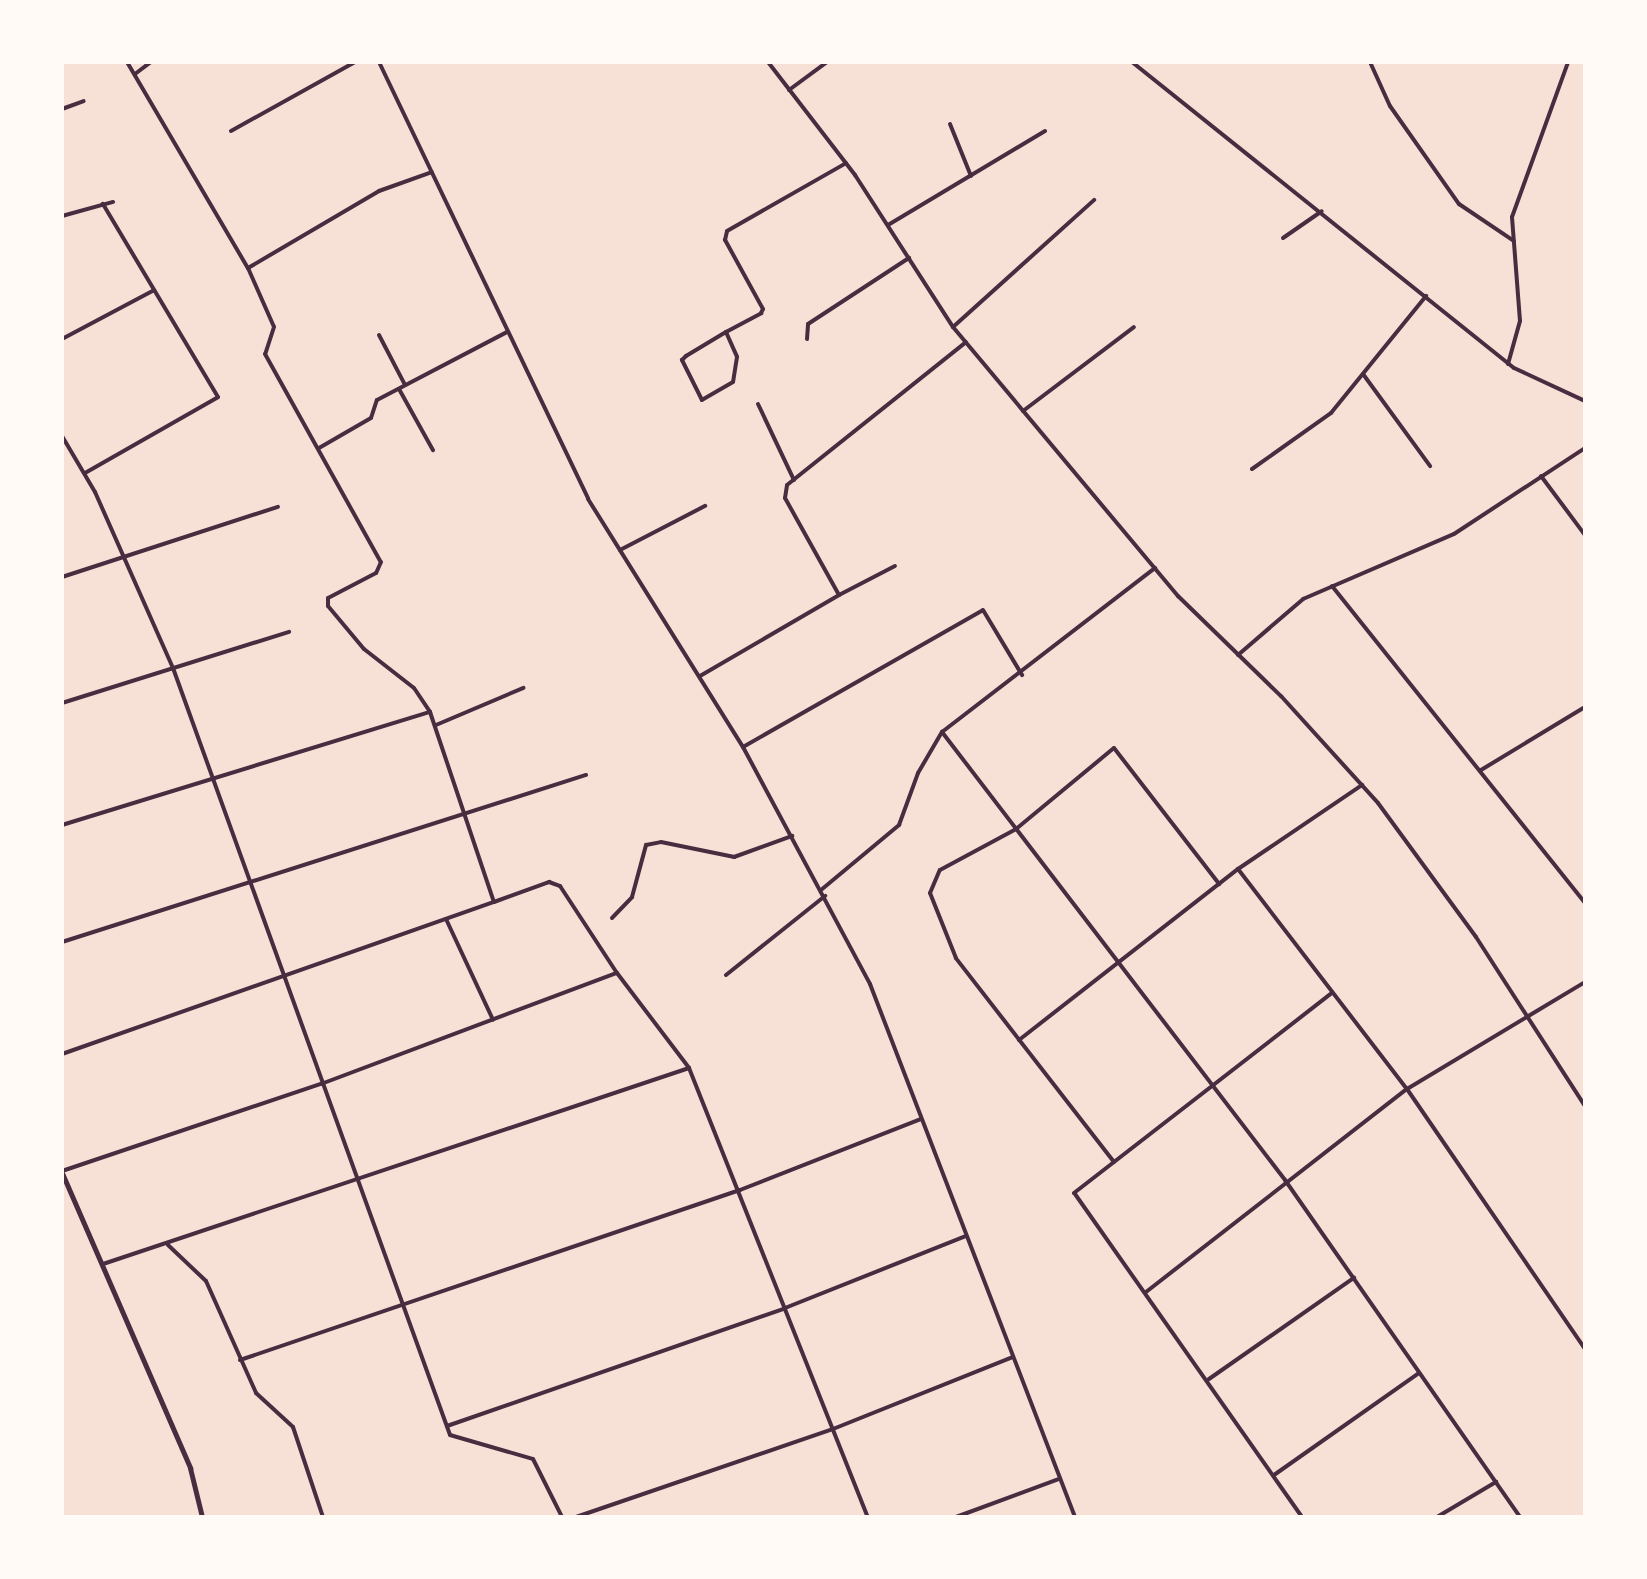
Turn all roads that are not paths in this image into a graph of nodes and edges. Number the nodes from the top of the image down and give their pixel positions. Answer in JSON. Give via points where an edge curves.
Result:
{"nodes":[{"id":1,"x":127,"y":62,"type":"edge"},
{"id":2,"x":151,"y":62,"type":"edge"},
{"id":3,"x":355,"y":62,"type":"edge"},
{"id":4,"x":379,"y":62,"type":"edge"},
{"id":5,"x":768,"y":62,"type":"edge"},
{"id":6,"x":827,"y":62,"type":"edge"},
{"id":7,"x":1132,"y":62,"type":"edge"},
{"id":8,"x":1370,"y":62,"type":"edge"},
{"id":9,"x":1568,"y":62,"type":"edge"},
{"id":10,"x":135,"y":74,"type":"junction"},
{"id":11,"x":789,"y":90,"type":"junction"},
{"id":12,"x":84,"y":101,"type":"dead end"},
{"id":13,"x":62,"y":109,"type":"edge"},
{"id":14,"x":950,"y":124,"type":"dead end"},
{"id":15,"x":231,"y":131,"type":"dead end"},
{"id":16,"x":1045,"y":131,"type":"dead end"},
{"id":17,"x":846,"y":163,"type":"junction"},
{"id":18,"x":432,"y":172,"type":"junction"},
{"id":19,"x":971,"y":176,"type":"junction"},
{"id":20,"x":1094,"y":200,"type":"dead end"},
{"id":21,"x":113,"y":202,"type":"dead end"},
{"id":22,"x":103,"y":204,"type":"junction"},
{"id":23,"x":1322,"y":211,"type":"junction"},
{"id":24,"x":62,"y":216,"type":"edge"},
{"id":25,"x":888,"y":225,"type":"junction"},
{"id":26,"x":1283,"y":238,"type":"dead end"},
{"id":27,"x":1514,"y":241,"type":"junction"},
{"id":28,"x":909,"y":258,"type":"junction"},
{"id":29,"x":248,"y":268,"type":"junction"},
{"id":30,"x":154,"y":290,"type":"junction"},
{"id":31,"x":1426,"y":296,"type":"junction"},
{"id":32,"x":953,"y":327,"type":"junction"},
{"id":33,"x":1134,"y":327,"type":"dead end"},
{"id":34,"x":507,"y":332,"type":"junction"},
{"id":35,"x":726,"y":332,"type":"junction"},
{"id":36,"x":379,"y":335,"type":"dead end"},
{"id":37,"x":62,"y":339,"type":"edge"},
{"id":38,"x":807,"y":339,"type":"dead end"},
{"id":39,"x":966,"y":342,"type":"junction"},
{"id":40,"x":1508,"y":364,"type":"junction"},
{"id":41,"x":1363,"y":374,"type":"junction"},
{"id":42,"x":405,"y":385,"type":"junction"},
{"id":43,"x":399,"y":389,"type":"junction"},
{"id":44,"x":1585,"y":401,"type":"edge"},
{"id":45,"x":758,"y":404,"type":"dead end"},
{"id":46,"x":1023,"y":411,"type":"junction"},
{"id":47,"x":62,"y":436,"type":"edge"},
{"id":48,"x":319,"y":448,"type":"junction"},
{"id":49,"x":1585,"y":448,"type":"edge"},
{"id":50,"x":433,"y":450,"type":"dead end"},
{"id":51,"x":1430,"y":466,"type":"dead end"},
{"id":52,"x":1252,"y":469,"type":"dead end"},
{"id":53,"x":84,"y":473,"type":"junction"},
{"id":54,"x":1541,"y":476,"type":"junction"},
{"id":55,"x":794,"y":480,"type":"junction"},
{"id":56,"x":705,"y":506,"type":"dead end"},
{"id":57,"x":278,"y":507,"type":"dead end"},
{"id":58,"x":1585,"y":535,"type":"edge"},
{"id":59,"x":620,"y":550,"type":"junction"},
{"id":60,"x":124,"y":558,"type":"junction"},
{"id":61,"x":895,"y":566,"type":"dead end"},
{"id":62,"x":1155,"y":568,"type":"junction"},
{"id":63,"x":62,"y":577,"type":"edge"},
{"id":64,"x":1332,"y":585,"type":"junction"},
{"id":65,"x":839,"y":595,"type":"junction"},
{"id":66,"x":289,"y":632,"type":"dead end"},
{"id":67,"x":1238,"y":655,"type":"junction"},
{"id":68,"x":173,"y":668,"type":"junction"},
{"id":69,"x":1022,"y":675,"type":"junction"},
{"id":70,"x":699,"y":676,"type":"junction"},
{"id":71,"x":523,"y":688,"type":"dead end"},
{"id":72,"x":62,"y":703,"type":"edge"},
{"id":73,"x":1585,"y":707,"type":"edge"},
{"id":74,"x":430,"y":712,"type":"junction"},
{"id":75,"x":436,"y":725,"type":"junction"},
{"id":76,"x":942,"y":732,"type":"junction"},
{"id":77,"x":743,"y":747,"type":"junction"},
{"id":78,"x":1481,"y":770,"type":"junction"},
{"id":79,"x":586,"y":775,"type":"dead end"},
{"id":80,"x":214,"y":779,"type":"junction"},
{"id":81,"x":1362,"y":785,"type":"junction"},
{"id":82,"x":463,"y":816,"type":"junction"},
{"id":83,"x":62,"y":825,"type":"edge"},
{"id":84,"x":1016,"y":829,"type":"junction"},
{"id":85,"x":792,"y":836,"type":"junction"},
{"id":86,"x":1238,"y":869,"type":"junction"},
{"id":87,"x":250,"y":882,"type":"junction"},
{"id":88,"x":1219,"y":884,"type":"junction"},
{"id":89,"x":821,"y":890,"type":"junction"},
{"id":90,"x":825,"y":896,"type":"junction"},
{"id":91,"x":494,"y":902,"type":"junction"},
{"id":92,"x":1585,"y":903,"type":"edge"},
{"id":93,"x":612,"y":918,"type":"dead end"},
{"id":94,"x":446,"y":919,"type":"junction"},
{"id":95,"x":62,"y":942,"type":"edge"},
{"id":96,"x":1119,"y":963,"type":"junction"},
{"id":97,"x":617,"y":973,"type":"junction"},
{"id":98,"x":726,"y":975,"type":"dead end"},
{"id":99,"x":285,"y":978,"type":"junction"},
{"id":100,"x":1585,"y":982,"type":"edge"},
{"id":101,"x":1332,"y":993,"type":"junction"},
{"id":102,"x":1526,"y":1017,"type":"junction"},
{"id":103,"x":493,"y":1020,"type":"junction"},
{"id":104,"x":1019,"y":1040,"type":"junction"},
{"id":105,"x":62,"y":1054,"type":"edge"},
{"id":106,"x":689,"y":1068,"type":"junction"},
{"id":107,"x":321,"y":1084,"type":"junction"},
{"id":108,"x":1213,"y":1086,"type":"junction"},
{"id":109,"x":1407,"y":1089,"type":"junction"},
{"id":110,"x":1585,"y":1106,"type":"edge"},
{"id":111,"x":922,"y":1119,"type":"junction"},
{"id":112,"x":1114,"y":1162,"type":"junction"},
{"id":113,"x":62,"y":1172,"type":"edge"},
{"id":114,"x":357,"y":1180,"type":"junction"},
{"id":115,"x":1285,"y":1180,"type":"junction"},
{"id":116,"x":740,"y":1190,"type":"junction"},
{"id":117,"x":966,"y":1236,"type":"junction"},
{"id":118,"x":168,"y":1245,"type":"junction"},
{"id":119,"x":103,"y":1264,"type":"junction"},
{"id":120,"x":1354,"y":1278,"type":"junction"},
{"id":121,"x":1146,"y":1292,"type":"junction"},
{"id":122,"x":402,"y":1303,"type":"junction"},
{"id":123,"x":785,"y":1308,"type":"junction"},
{"id":124,"x":1585,"y":1349,"type":"edge"},
{"id":125,"x":1013,"y":1357,"type":"junction"},
{"id":126,"x":240,"y":1360,"type":"junction"},
{"id":127,"x":1420,"y":1373,"type":"junction"},
{"id":128,"x":1209,"y":1379,"type":"junction"},
{"id":129,"x":447,"y":1426,"type":"junction"},
{"id":130,"x":833,"y":1429,"type":"junction"},
{"id":131,"x":1274,"y":1475,"type":"junction"},
{"id":132,"x":1060,"y":1478,"type":"junction"},
{"id":133,"x":1496,"y":1482,"type":"junction"},
{"id":134,"x":202,"y":1517,"type":"edge"},
{"id":135,"x":323,"y":1517,"type":"edge"},
{"id":136,"x":562,"y":1517,"type":"edge"},
{"id":137,"x":576,"y":1517,"type":"edge"},
{"id":138,"x":868,"y":1517,"type":"edge"},
{"id":139,"x":956,"y":1517,"type":"edge"},
{"id":140,"x":1075,"y":1517,"type":"edge"},
{"id":141,"x":1302,"y":1517,"type":"edge"},
{"id":142,"x":1437,"y":1517,"type":"edge"},
{"id":143,"x":1520,"y":1517,"type":"edge"}],
"edges":[{"from":1,"to":10,"type":"street"},
{"from":2,"to":10,"type":"street"},
{"from":3,"to":15,"type":"street"},
{"from":4,"to":18,"type":"street"},
{"from":5,"to":11,"type":"street"},
{"from":6,"to":11,"type":"street"},
{"from":7,"to":23,"type":"street"},
{"from":8,"to":27,"type":"street","via":[[1390,106],[1459,204]]},
{"from":9,"to":27,"type":"street","via":[[1512,217]]},
{"from":10,"to":29,"type":"street"},
{"from":11,"to":17,"type":"street"},
{"from":12,"to":13,"type":"street"},
{"from":14,"to":19,"type":"street"},
{"from":16,"to":19,"type":"street"},
{"from":17,"to":25,"type":"street"},
{"from":17,"to":35,"type":"street","via":[[727,231],[725,240],[763,306],[761,313]]},
{"from":18,"to":29,"type":"street","via":[[379,191]]},
{"from":18,"to":34,"type":"street"},
{"from":19,"to":25,"type":"street"},
{"from":20,"to":32,"type":"street"},
{"from":21,"to":22,"type":"street"},
{"from":22,"to":24,"type":"street"},
{"from":22,"to":30,"type":"street"},
{"from":23,"to":26,"type":"street"},
{"from":23,"to":31,"type":"street"},
{"from":25,"to":28,"type":"street"},
{"from":27,"to":40,"type":"street","via":[[1520,321]]},
{"from":28,"to":32,"type":"street"},
{"from":28,"to":38,"type":"street","via":[[808,324]]},
{"from":29,"to":48,"type":"street","via":[[274,327],[265,354]]},
{"from":30,"to":37,"type":"street"},
{"from":30,"to":53,"type":"street","via":[[218,397]]},
{"from":31,"to":40,"type":"street"},
{"from":31,"to":41,"type":"street"},
{"from":32,"to":39,"type":"street"},
{"from":33,"to":46,"type":"street"},
{"from":34,"to":42,"type":"street"},
{"from":34,"to":59,"type":"street","via":[[588,499]]},
{"from":35,"to":35,"type":"street","via":[[682,360],[702,400],[733,382],[737,357]]},
{"from":36,"to":42,"type":"street"},
{"from":39,"to":46,"type":"street"},
{"from":39,"to":55,"type":"street"},
{"from":40,"to":44,"type":"street"},
{"from":41,"to":51,"type":"street"},
{"from":41,"to":52,"type":"street","via":[[1331,413]]},
{"from":42,"to":43,"type":"street"},
{"from":43,"to":48,"type":"street","via":[[377,400],[371,418]]},
{"from":43,"to":50,"type":"street"},
{"from":45,"to":55,"type":"street"},
{"from":46,"to":62,"type":"street"},
{"from":47,"to":53,"type":"street"},
{"from":48,"to":74,"type":"street","via":[[381,562],[376,573],[328,598],[328,606],[364,649],[414,688]]},
{"from":49,"to":54,"type":"street"},
{"from":53,"to":60,"type":"street"},
{"from":54,"to":58,"type":"street"},
{"from":54,"to":64,"type":"street","via":[[1454,534]]},
{"from":55,"to":65,"type":"street","via":[[785,498]]},
{"from":56,"to":59,"type":"street"},
{"from":57,"to":60,"type":"street"},
{"from":59,"to":70,"type":"street"},
{"from":60,"to":63,"type":"street"},
{"from":60,"to":68,"type":"street"},
{"from":61,"to":65,"type":"street"},
{"from":62,"to":67,"type":"street"},
{"from":62,"to":69,"type":"street"},
{"from":64,"to":67,"type":"street","via":[[1303,599]]},
{"from":64,"to":78,"type":"street"},
{"from":65,"to":70,"type":"street"},
{"from":66,"to":68,"type":"street"},
{"from":67,"to":81,"type":"street"},
{"from":68,"to":72,"type":"street"},
{"from":68,"to":80,"type":"street"},
{"from":69,"to":76,"type":"street"},
{"from":69,"to":77,"type":"street","via":[[983,610]]},
{"from":70,"to":77,"type":"street"},
{"from":71,"to":75,"type":"street"},
{"from":73,"to":78,"type":"street"},
{"from":74,"to":75,"type":"street"},
{"from":74,"to":80,"type":"street"},
{"from":75,"to":82,"type":"street"},
{"from":76,"to":84,"type":"street"},
{"from":76,"to":89,"type":"street","via":[[918,773],[899,825]]},
{"from":77,"to":85,"type":"street"},
{"from":78,"to":92,"type":"street"},
{"from":79,"to":82,"type":"street"},
{"from":80,"to":83,"type":"street"},
{"from":80,"to":87,"type":"street"},
{"from":81,"to":86,"type":"street"},
{"from":81,"to":102,"type":"street","via":[[1476,937]]},
{"from":82,"to":87,"type":"street"},
{"from":82,"to":91,"type":"street"},
{"from":84,"to":88,"type":"street","via":[[1114,748]]},
{"from":84,"to":96,"type":"street"},
{"from":84,"to":104,"type":"street","via":[[940,870],[930,893],[956,958]]},
{"from":85,"to":89,"type":"street"},
{"from":85,"to":93,"type":"street","via":[[734,857],[661,842],[646,845],[632,897]]},
{"from":86,"to":88,"type":"street"},
{"from":86,"to":101,"type":"street"},
{"from":87,"to":95,"type":"street"},
{"from":87,"to":99,"type":"street"},
{"from":88,"to":96,"type":"street"},
{"from":89,"to":90,"type":"street"},
{"from":90,"to":98,"type":"street"},
{"from":90,"to":111,"type":"street","via":[[870,984]]},
{"from":91,"to":94,"type":"street"},
{"from":91,"to":97,"type":"street","via":[[549,882],[560,886]]},
{"from":94,"to":99,"type":"street"},
{"from":94,"to":103,"type":"street"},
{"from":96,"to":104,"type":"street"},
{"from":96,"to":108,"type":"street"},
{"from":97,"to":103,"type":"street"},
{"from":97,"to":106,"type":"street"},
{"from":99,"to":105,"type":"street"},
{"from":99,"to":107,"type":"street"},
{"from":100,"to":102,"type":"street"},
{"from":101,"to":108,"type":"street"},
{"from":101,"to":109,"type":"street"},
{"from":102,"to":109,"type":"street"},
{"from":102,"to":110,"type":"street"},
{"from":103,"to":107,"type":"street"},
{"from":104,"to":112,"type":"street"},
{"from":106,"to":114,"type":"street"},
{"from":106,"to":116,"type":"street"},
{"from":107,"to":113,"type":"street"},
{"from":107,"to":114,"type":"street"},
{"from":108,"to":112,"type":"street"},
{"from":108,"to":115,"type":"street"},
{"from":109,"to":115,"type":"street"},
{"from":109,"to":124,"type":"street"},
{"from":111,"to":116,"type":"street"},
{"from":111,"to":117,"type":"street"},
{"from":112,"to":121,"type":"street","via":[[1074,1193]]},
{"from":113,"to":119,"type":"main road"},
{"from":114,"to":118,"type":"street"},
{"from":114,"to":122,"type":"street"},
{"from":115,"to":120,"type":"street"},
{"from":115,"to":121,"type":"street"},
{"from":116,"to":122,"type":"street"},
{"from":116,"to":123,"type":"street"},
{"from":117,"to":123,"type":"street"},
{"from":117,"to":125,"type":"street"},
{"from":118,"to":119,"type":"street"},
{"from":118,"to":126,"type":"street","via":[[206,1281]]},
{"from":119,"to":134,"type":"main road","via":[[190,1468]]},
{"from":120,"to":127,"type":"street"},
{"from":120,"to":128,"type":"street"},
{"from":121,"to":128,"type":"street"},
{"from":122,"to":126,"type":"street"},
{"from":122,"to":129,"type":"street"},
{"from":123,"to":129,"type":"street"},
{"from":123,"to":130,"type":"street"},
{"from":125,"to":130,"type":"street"},
{"from":125,"to":132,"type":"street"},
{"from":126,"to":135,"type":"street","via":[[256,1393],[293,1427]]},
{"from":127,"to":131,"type":"street"},
{"from":127,"to":133,"type":"street"},
{"from":128,"to":131,"type":"street"},
{"from":129,"to":136,"type":"street","via":[[450,1435],[533,1459]]},
{"from":130,"to":137,"type":"street"},
{"from":130,"to":138,"type":"street"},
{"from":131,"to":141,"type":"street"},
{"from":132,"to":139,"type":"street"},
{"from":132,"to":140,"type":"street"},
{"from":133,"to":142,"type":"street"},
{"from":133,"to":143,"type":"street"}]}
